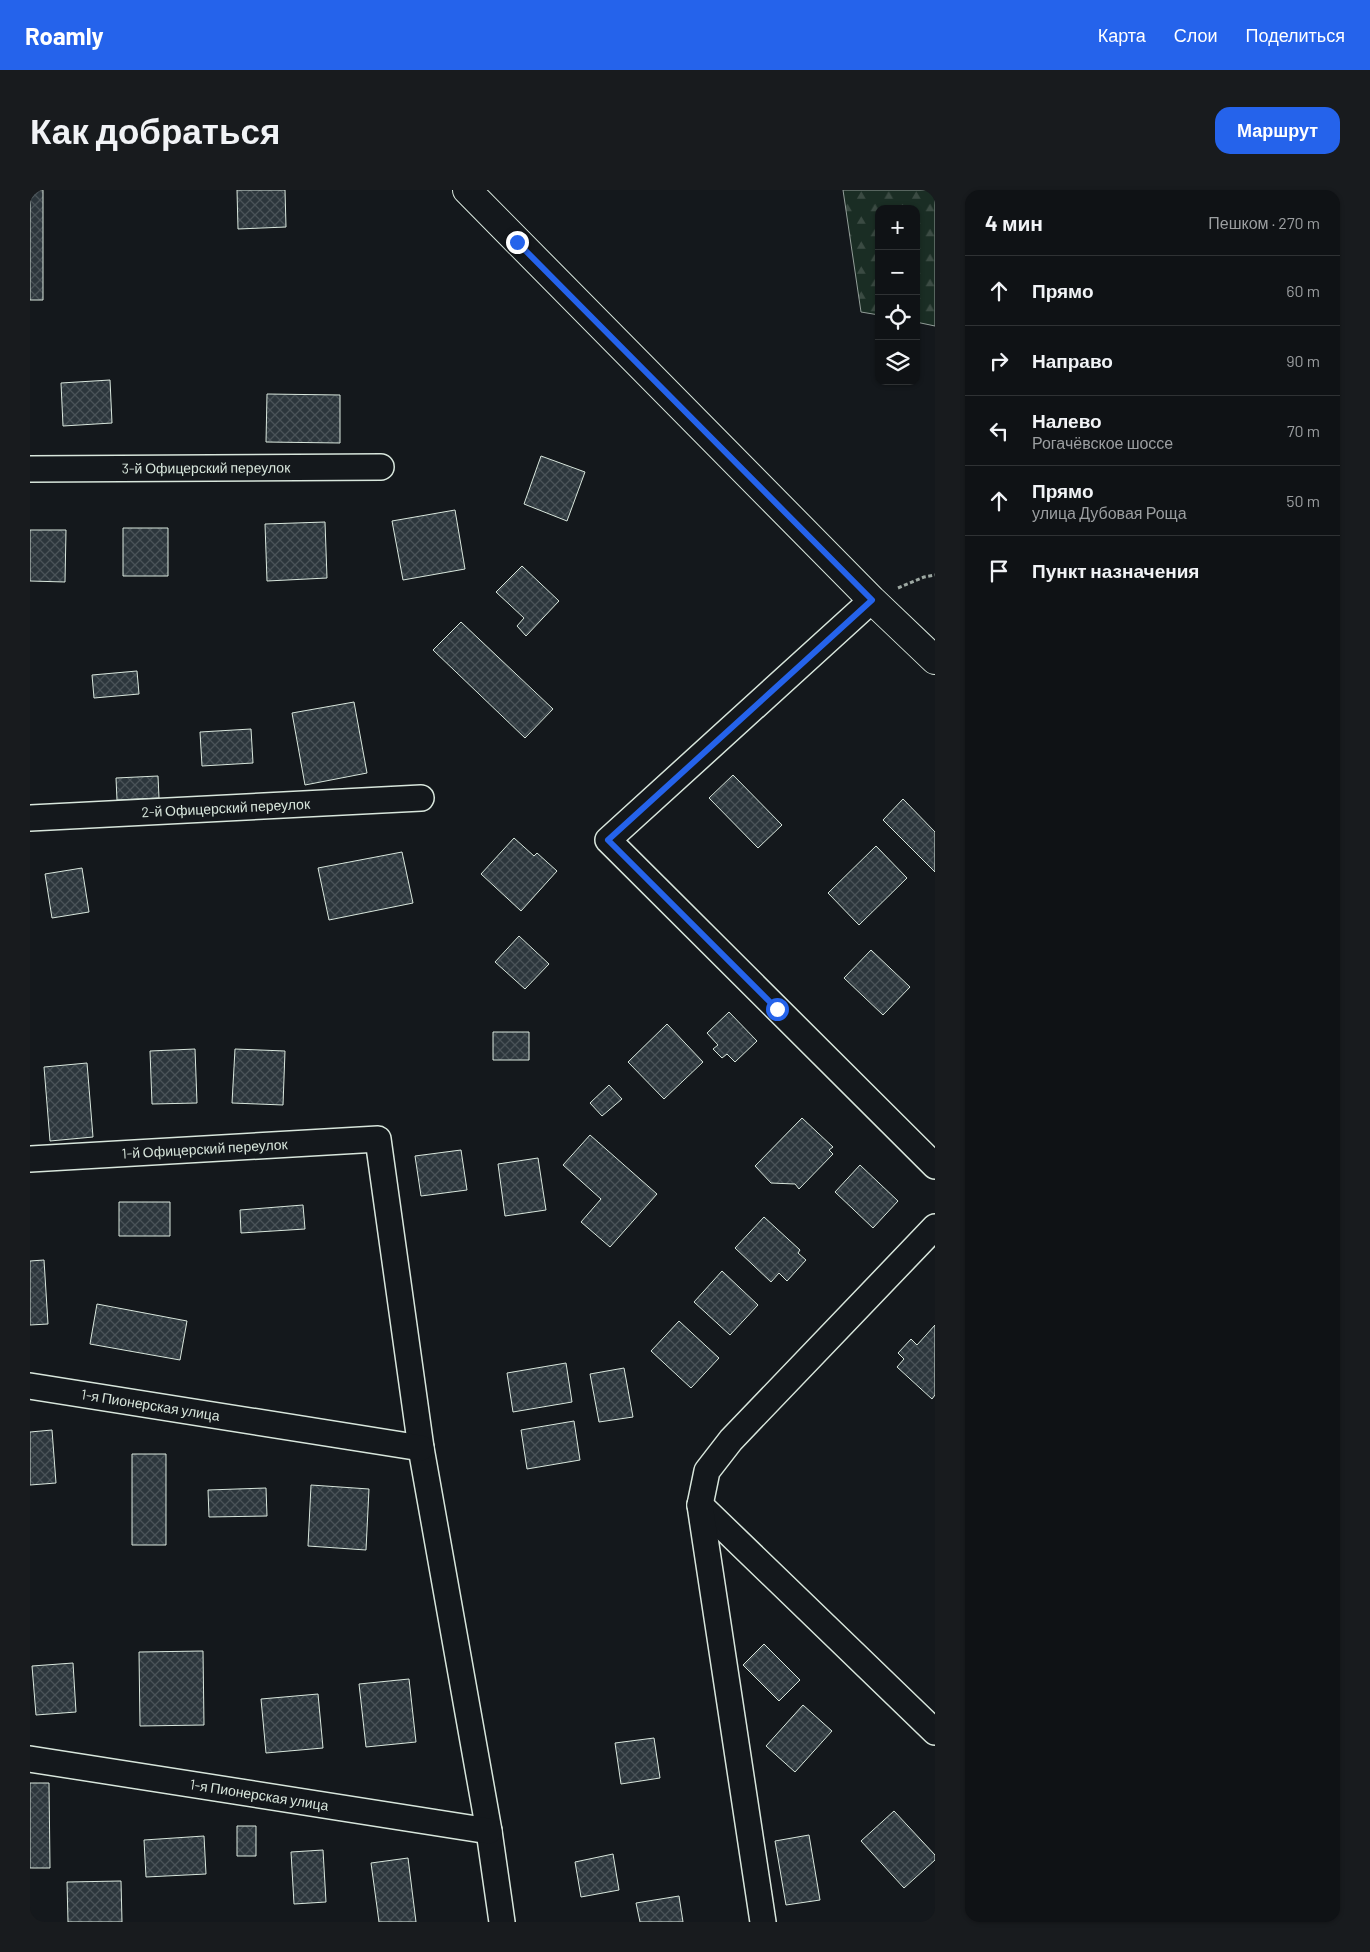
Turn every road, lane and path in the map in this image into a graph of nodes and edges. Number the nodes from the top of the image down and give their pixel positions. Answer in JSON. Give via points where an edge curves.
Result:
{"nodes":[{"id":1,"x":466,"y":190,"type":"edge"},
{"id":2,"x":381,"y":467,"type":"dead end"},
{"id":3,"x":30,"y":469,"type":"edge"},
{"id":4,"x":935,"y":575,"type":"edge"},
{"id":5,"x":872,"y":600,"type":"junction"},
{"id":6,"x":935,"y":660,"type":"edge"},
{"id":7,"x":421,"y":798,"type":"dead end"},
{"id":8,"x":30,"y":818,"type":"edge"},
{"id":9,"x":30,"y":1160,"type":"edge"},
{"id":10,"x":935,"y":1166,"type":"edge"},
{"id":11,"x":935,"y":1227,"type":"edge"},
{"id":12,"x":30,"y":1386,"type":"edge"},
{"id":13,"x":421,"y":1448,"type":"junction"},
{"id":14,"x":700,"y":1505,"type":"junction"},
{"id":15,"x":935,"y":1732,"type":"edge"},
{"id":16,"x":30,"y":1759,"type":"edge"},
{"id":17,"x":489,"y":1831,"type":"junction"},
{"id":18,"x":502,"y":1922,"type":"edge"},
{"id":19,"x":763,"y":1922,"type":"edge"}],
"edges":[{"from":1,"to":5,"type":"main road"},
{"from":2,"to":3,"type":"street","name":"3-й Офицерский переулок"},
{"from":4,"to":5,"type":"path"},
{"from":5,"to":6,"type":"main road"},
{"from":5,"to":10,"type":"street","via":[[608,840]]},
{"from":7,"to":8,"type":"street","name":"2-й Офицерский переулок"},
{"from":9,"to":13,"type":"street","name":"1-й Офицерский переулок","via":[[378,1139]]},
{"from":11,"to":14,"type":"street","via":[[731,1440],[707,1471]]},
{"from":12,"to":13,"type":"street","name":"1-я Пионерская улица"},
{"from":13,"to":17,"type":"street"},
{"from":14,"to":15,"type":"street"},
{"from":14,"to":19,"type":"street"},
{"from":16,"to":17,"type":"street","name":"1-я Пионерская улица"},
{"from":17,"to":18,"type":"street"}]}
